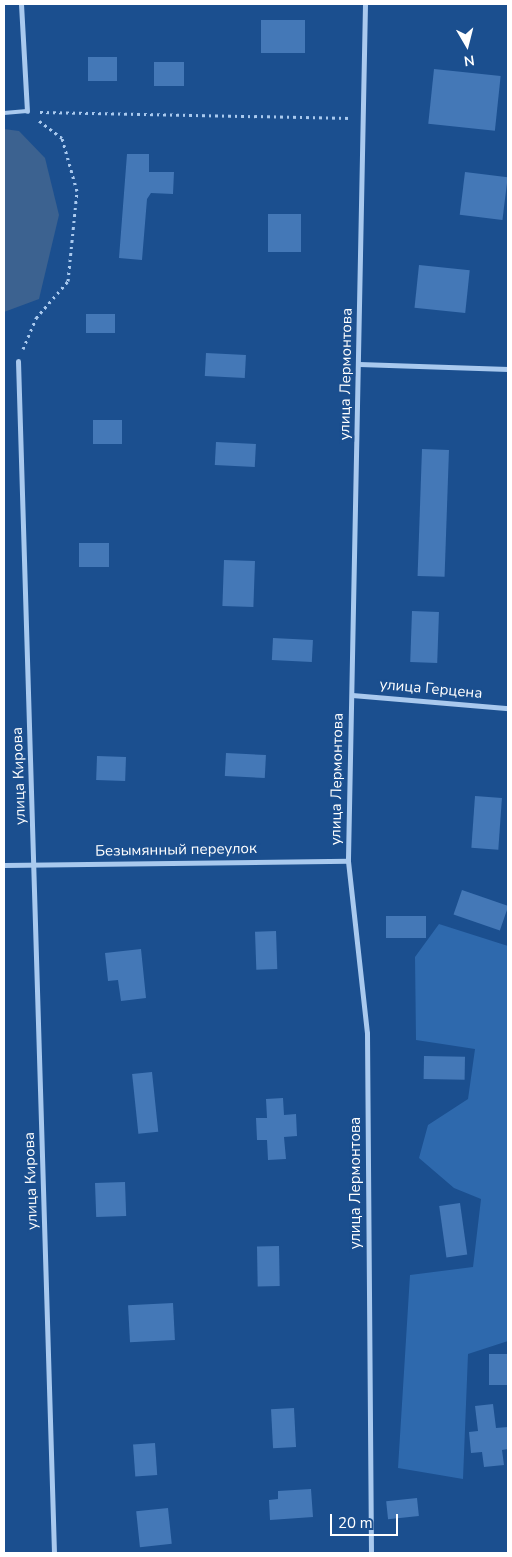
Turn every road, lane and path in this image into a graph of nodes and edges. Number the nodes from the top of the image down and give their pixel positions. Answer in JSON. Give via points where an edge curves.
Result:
{"nodes":[{"id":1,"x":21,"y":4,"type":"edge"},
{"id":2,"x":365,"y":4,"type":"edge"},
{"id":3,"x":27,"y":112,"type":"junction"},
{"id":4,"x":4,"y":113,"type":"edge"},
{"id":5,"x":362,"y":118,"type":"junction"},
{"id":6,"x":18,"y":361,"type":"joint"},
{"id":7,"x":359,"y":364,"type":"junction"},
{"id":8,"x":508,"y":369,"type":"edge"},
{"id":9,"x":352,"y":695,"type":"junction"},
{"id":10,"x":508,"y":708,"type":"edge"},
{"id":11,"x":348,"y":861,"type":"junction"},
{"id":12,"x":34,"y":864,"type":"junction"},
{"id":13,"x":4,"y":865,"type":"edge"},
{"id":14,"x":54,"y":1553,"type":"edge"},
{"id":15,"x":371,"y":1553,"type":"edge"}],
"edges":[{"from":1,"to":3,"type":"street"},
{"from":2,"to":5,"type":"street","name":"улица Лермонтова"},
{"from":3,"to":4,"type":"lane"},
{"from":3,"to":5,"type":"path"},
{"from":3,"to":6,"type":"path","via":[[62,138],[77,190],[68,281],[36,318]]},
{"from":5,"to":7,"type":"street","name":"улица Лермонтова"},
{"from":6,"to":12,"type":"street","name":"улица Кирова"},
{"from":7,"to":8,"type":"street"},
{"from":7,"to":9,"type":"street","name":"улица Лермонтова"},
{"from":9,"to":10,"type":"street","name":"улица Герцена"},
{"from":9,"to":11,"type":"street","name":"улица Лермонтова"},
{"from":11,"to":12,"type":"street","name":"Безымянный переулок"},
{"from":11,"to":15,"type":"street","name":"улица Лермонтова","via":[[367,1033]]},
{"from":12,"to":13,"type":"street","name":"Безымянный переулок"},
{"from":12,"to":14,"type":"street","name":"улица Кирова"}]}
